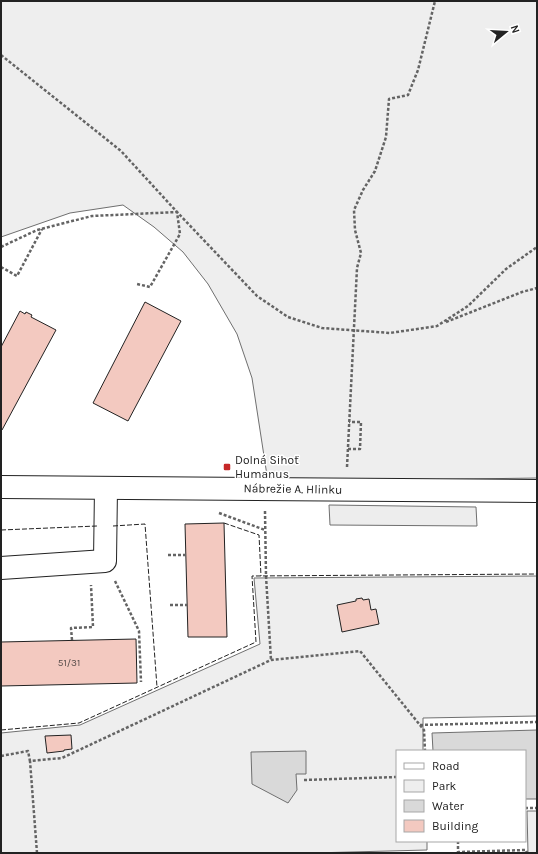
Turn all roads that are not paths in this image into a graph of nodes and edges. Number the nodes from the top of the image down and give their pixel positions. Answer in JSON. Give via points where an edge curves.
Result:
{"nodes":[{"id":1,"x":1,"y":487,"type":"edge"},
{"id":2,"x":106,"y":488,"type":"junction"},
{"id":3,"x":537,"y":491,"type":"edge"},
{"id":4,"x":1,"y":568,"type":"edge"}],
"edges":[{"from":1,"to":2,"type":"street","name":"Nábrežie A. Hlinku"},
{"from":2,"to":3,"type":"street","name":"Nábrežie A. Hlinku"},
{"from":2,"to":4,"type":"street","via":[[97,561]]}]}
